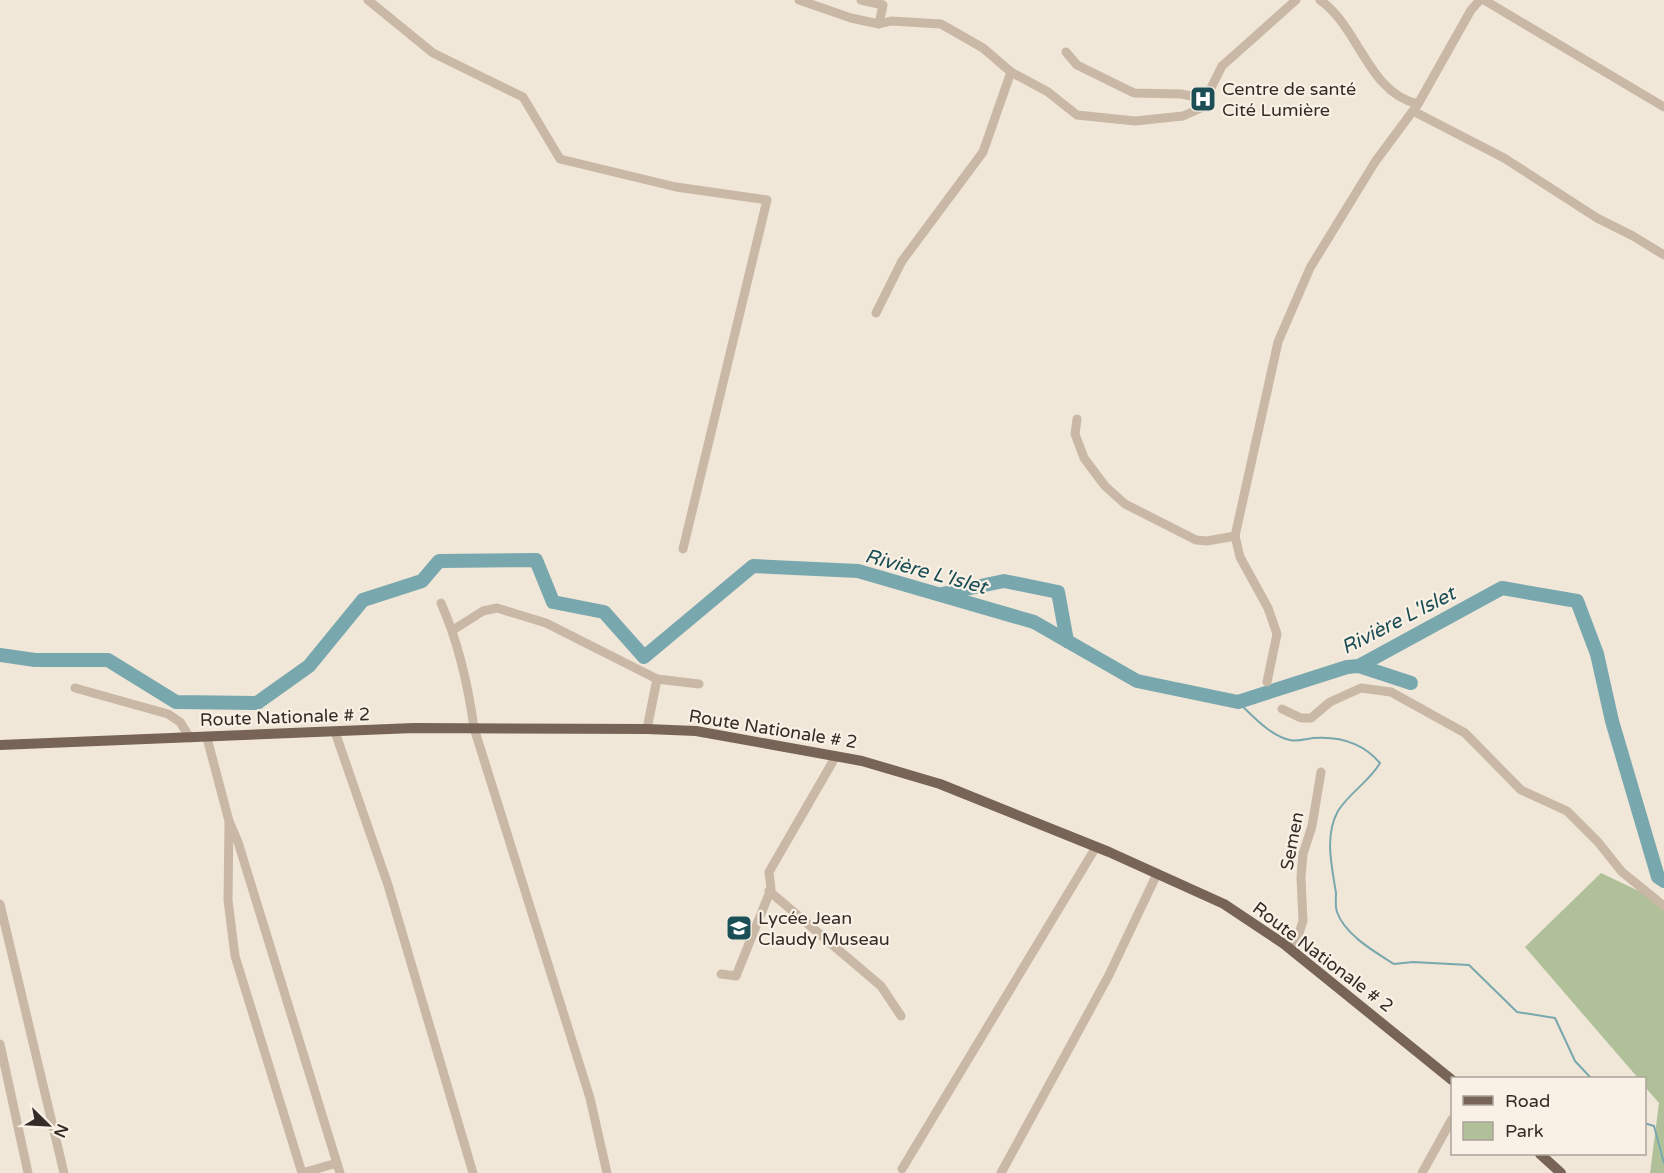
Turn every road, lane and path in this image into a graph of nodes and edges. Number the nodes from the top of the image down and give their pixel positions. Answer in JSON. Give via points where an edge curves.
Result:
{"nodes":[{"id":1,"x":368,"y":0,"type":"edge"},
{"id":2,"x":799,"y":0,"type":"edge"},
{"id":3,"x":861,"y":0,"type":"edge"},
{"id":4,"x":1296,"y":0,"type":"edge"},
{"id":5,"x":1320,"y":0,"type":"edge"},
{"id":6,"x":1482,"y":0,"type":"edge"},
{"id":7,"x":879,"y":24,"type":"junction"},
{"id":8,"x":1066,"y":52,"type":"dead end"},
{"id":9,"x":1011,"y":72,"type":"junction"},
{"id":10,"x":1207,"y":99,"type":"junction"},
{"id":11,"x":1415,"y":107,"type":"junction"},
{"id":12,"x":1664,"y":107,"type":"edge"},
{"id":13,"x":1664,"y":255,"type":"edge"},
{"id":14,"x":876,"y":313,"type":"dead end"},
{"id":15,"x":1077,"y":419,"type":"dead end"},
{"id":16,"x":1235,"y":536,"type":"junction"},
{"id":17,"x":683,"y":549,"type":"dead end"},
{"id":18,"x":441,"y":603,"type":"dead end"},
{"id":19,"x":453,"y":630,"type":"junction"},
{"id":20,"x":657,"y":679,"type":"junction"},
{"id":21,"x":1267,"y":682,"type":"dead end"},
{"id":22,"x":699,"y":684,"type":"dead end"},
{"id":23,"x":75,"y":688,"type":"dead end"},
{"id":24,"x":1282,"y":708,"type":"dead end"},
{"id":25,"x":474,"y":728,"type":"junction"},
{"id":26,"x":647,"y":729,"type":"junction"},
{"id":27,"x":335,"y":732,"type":"junction"},
{"id":28,"x":190,"y":738,"type":"junction"},
{"id":29,"x":207,"y":738,"type":"junction"},
{"id":30,"x":0,"y":745,"type":"edge"},
{"id":31,"x":836,"y":756,"type":"junction"},
{"id":32,"x":1321,"y":772,"type":"dead end"},
{"id":33,"x":229,"y":821,"type":"junction"},
{"id":34,"x":1096,"y":847,"type":"junction"},
{"id":35,"x":1157,"y":874,"type":"junction"},
{"id":36,"x":769,"y":891,"type":"junction"},
{"id":37,"x":0,"y":904,"type":"edge"},
{"id":38,"x":1664,"y":906,"type":"edge"},
{"id":39,"x":1293,"y":951,"type":"junction"},
{"id":40,"x":721,"y":974,"type":"dead end"},
{"id":41,"x":901,"y":1016,"type":"dead end"},
{"id":42,"x":0,"y":1044,"type":"edge"},
{"id":43,"x":1451,"y":1079,"type":"edge"},
{"id":44,"x":1451,"y":1121,"type":"edge"},
{"id":45,"x":1541,"y":1155,"type":"edge"},
{"id":46,"x":337,"y":1163,"type":"junction"},
{"id":47,"x":902,"y":1168,"type":"dead end"},
{"id":48,"x":28,"y":1173,"type":"edge"},
{"id":49,"x":64,"y":1173,"type":"edge"},
{"id":50,"x":302,"y":1173,"type":"edge"},
{"id":51,"x":340,"y":1173,"type":"edge"},
{"id":52,"x":473,"y":1173,"type":"edge"},
{"id":53,"x":607,"y":1173,"type":"edge"},
{"id":54,"x":1002,"y":1173,"type":"edge"},
{"id":55,"x":1422,"y":1173,"type":"edge"},
{"id":56,"x":1561,"y":1173,"type":"edge"}],
"edges":[{"from":1,"to":17,"type":"street","via":[[433,53],[523,98],[560,159],[676,187],[767,200]]},
{"from":2,"to":7,"type":"street"},
{"from":3,"to":7,"type":"street","via":[[883,5]]},
{"from":4,"to":10,"type":"street","via":[[1222,66]]},
{"from":5,"to":11,"type":"street","via":[[1332,8],[1392,93]]},
{"from":6,"to":11,"type":"street","via":[[1471,10]]},
{"from":6,"to":12,"type":"street"},
{"from":7,"to":9,"type":"street","via":[[941,24],[983,48]]},
{"from":8,"to":10,"type":"street","via":[[1077,65],[1134,93]]},
{"from":9,"to":10,"type":"street","via":[[1048,92],[1077,115],[1135,121],[1183,116],[1201,108]]},
{"from":9,"to":14,"type":"street","via":[[983,152],[902,261]]},
{"from":11,"to":13,"type":"street"},
{"from":11,"to":16,"type":"street","via":[[1375,162],[1310,268],[1278,342]]},
{"from":15,"to":16,"type":"street","via":[[1075,435],[1084,458],[1125,504],[1196,540]]},
{"from":16,"to":21,"type":"street","via":[[1240,557],[1277,634]]},
{"from":18,"to":19,"type":"street"},
{"from":19,"to":20,"type":"street","via":[[483,611],[497,608],[546,623]]},
{"from":19,"to":25,"type":"street"},
{"from":20,"to":22,"type":"street"},
{"from":20,"to":26,"type":"street"},
{"from":23,"to":28,"type":"street","via":[[168,714],[180,722]]},
{"from":24,"to":38,"type":"street","via":[[1301,718],[1311,718],[1330,702],[1361,688],[1391,692],[1465,733],[1521,790],[1567,811],[1622,872]]},
{"from":25,"to":26,"type":"main road","name":"Route Nationale # 2"},
{"from":25,"to":27,"type":"main road","name":"Route Nationale # 2"},
{"from":25,"to":53,"type":"street","via":[[590,1098]]},
{"from":26,"to":31,"type":"main road","name":"Route Nationale # 2","via":[[696,731]]},
{"from":27,"to":29,"type":"main road","name":"Route Nationale # 2"},
{"from":27,"to":52,"type":"street","via":[[388,885]]},
{"from":28,"to":29,"type":"main road","name":"Route Nationale # 2"},
{"from":28,"to":30,"type":"main road","name":"Route Nationale # 2"},
{"from":29,"to":33,"type":"street"},
{"from":31,"to":34,"type":"main road","name":"Route Nationale # 2","via":[[940,784]]},
{"from":31,"to":36,"type":"street","via":[[769,872]]},
{"from":32,"to":39,"type":"street","name":"Semen","via":[[1303,854],[1303,921]]},
{"from":33,"to":46,"type":"street"},
{"from":33,"to":50,"type":"street","via":[[228,900],[235,956]]},
{"from":34,"to":35,"type":"main road","name":"Route Nationale # 2"},
{"from":34,"to":47,"type":"street"},
{"from":35,"to":39,"type":"main road","name":"Route Nationale # 2","via":[[1224,904]]},
{"from":35,"to":54,"type":"street","via":[[1109,975]]},
{"from":36,"to":40,"type":"street","via":[[736,976]]},
{"from":36,"to":41,"type":"street","via":[[881,986]]},
{"from":37,"to":49,"type":"street"},
{"from":39,"to":43,"type":"main road","name":"Route Nationale # 2"},
{"from":42,"to":48,"type":"street"},
{"from":44,"to":55,"type":"street"},
{"from":45,"to":56,"type":"main road"},
{"from":46,"to":50,"type":"street"},
{"from":46,"to":51,"type":"street"}]}
